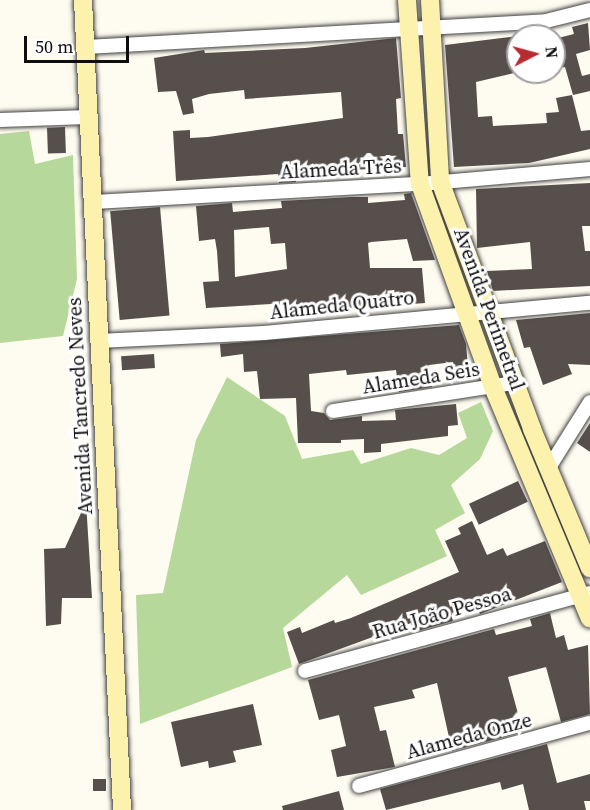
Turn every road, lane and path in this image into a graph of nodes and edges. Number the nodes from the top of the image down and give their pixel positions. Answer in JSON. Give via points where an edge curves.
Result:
{"nodes":[{"id":1,"x":83,"y":0,"type":"edge"},
{"id":2,"x":407,"y":0,"type":"edge"},
{"id":3,"x":430,"y":0,"type":"edge"},
{"id":4,"x":590,"y":10,"type":"edge"},
{"id":5,"x":431,"y":26,"type":"junction"},
{"id":6,"x":408,"y":27,"type":"junction"},
{"id":7,"x":86,"y":47,"type":"junction"},
{"id":8,"x":88,"y":117,"type":"junction"},
{"id":9,"x":0,"y":120,"type":"edge"},
{"id":10,"x":590,"y":169,"type":"edge"},
{"id":11,"x":440,"y":181,"type":"junction"},
{"id":12,"x":420,"y":184,"type":"junction"},
{"id":13,"x":94,"y":202,"type":"junction"},
{"id":14,"x":590,"y":303,"type":"edge"},
{"id":15,"x":486,"y":311,"type":"junction"},
{"id":16,"x":465,"y":312,"type":"junction"},
{"id":17,"x":98,"y":341,"type":"junction"},
{"id":18,"x":514,"y":382,"type":"junction"},
{"id":19,"x":493,"y":387,"type":"junction"},
{"id":20,"x":590,"y":402,"type":"edge"},
{"id":21,"x":333,"y":411,"type":"dead end"},
{"id":22,"x":532,"y":429,"type":"junction"},
{"id":23,"x":513,"y":436,"type":"junction"},
{"id":24,"x":548,"y":469,"type":"junction"},
{"id":25,"x":590,"y":568,"type":"edge"},
{"id":26,"x":585,"y":594,"type":"edge"},
{"id":27,"x":590,"y":619,"type":"edge"},
{"id":28,"x":305,"y":671,"type":"dead end"},
{"id":29,"x":590,"y":723,"type":"edge"},
{"id":30,"x":359,"y":786,"type":"dead end"},
{"id":31,"x":122,"y":810,"type":"edge"}],
"edges":[{"from":1,"to":7,"type":"street","name":"Avenida Tancredo Neves"},
{"from":2,"to":6,"type":"street","name":"Avenida Perimetral"},
{"from":3,"to":5,"type":"street","name":"Avenida Perimetral"},
{"from":4,"to":5,"type":"street","via":[[546,21]]},
{"from":5,"to":6,"type":"street"},
{"from":5,"to":11,"type":"street","name":"Avenida Perimetral"},
{"from":6,"to":7,"type":"street"},
{"from":6,"to":12,"type":"street","name":"Avenida Perimetral"},
{"from":7,"to":8,"type":"street","name":"Avenida Tancredo Neves"},
{"from":8,"to":9,"type":"street"},
{"from":8,"to":13,"type":"street","name":"Avenida Tancredo Neves"},
{"from":10,"to":11,"type":"street","name":"Alameda Três"},
{"from":11,"to":12,"type":"street","name":"Alameda Três"},
{"from":11,"to":15,"type":"street","name":"Avenida Perimetral"},
{"from":12,"to":13,"type":"street","name":"Alameda Três"},
{"from":12,"to":16,"type":"street","name":"Avenida Perimetral"},
{"from":13,"to":17,"type":"street","name":"Avenida Tancredo Neves"},
{"from":14,"to":15,"type":"street","name":"Alameda Quatro"},
{"from":15,"to":16,"type":"street","name":"Alameda Quatro"},
{"from":15,"to":18,"type":"street","name":"Avenida Perimetral"},
{"from":16,"to":17,"type":"street","name":"Alameda Quatro","via":[[264,333]]},
{"from":16,"to":19,"type":"street","name":"Avenida Perimetral"},
{"from":17,"to":31,"type":"street","name":"Avenida Tancredo Neves"},
{"from":18,"to":19,"type":"street","name":"Alameda Seis"},
{"from":18,"to":22,"type":"street","name":"Avenida Perimetral"},
{"from":19,"to":21,"type":"street","name":"Alameda Seis"},
{"from":19,"to":23,"type":"street","name":"Avenida Perimetral"},
{"from":20,"to":24,"type":"street"},
{"from":22,"to":23,"type":"street"},
{"from":22,"to":24,"type":"street","name":"Avenida Perimetral"},
{"from":23,"to":26,"type":"street","name":"Avenida Perimetral"},
{"from":24,"to":25,"type":"street","name":"Avenida Perimetral"},
{"from":26,"to":27,"type":"street","name":"Avenida Perimetral"},
{"from":26,"to":28,"type":"street","name":"Rua João Pessoa"},
{"from":29,"to":30,"type":"street","name":"Alameda Onze"}]}
